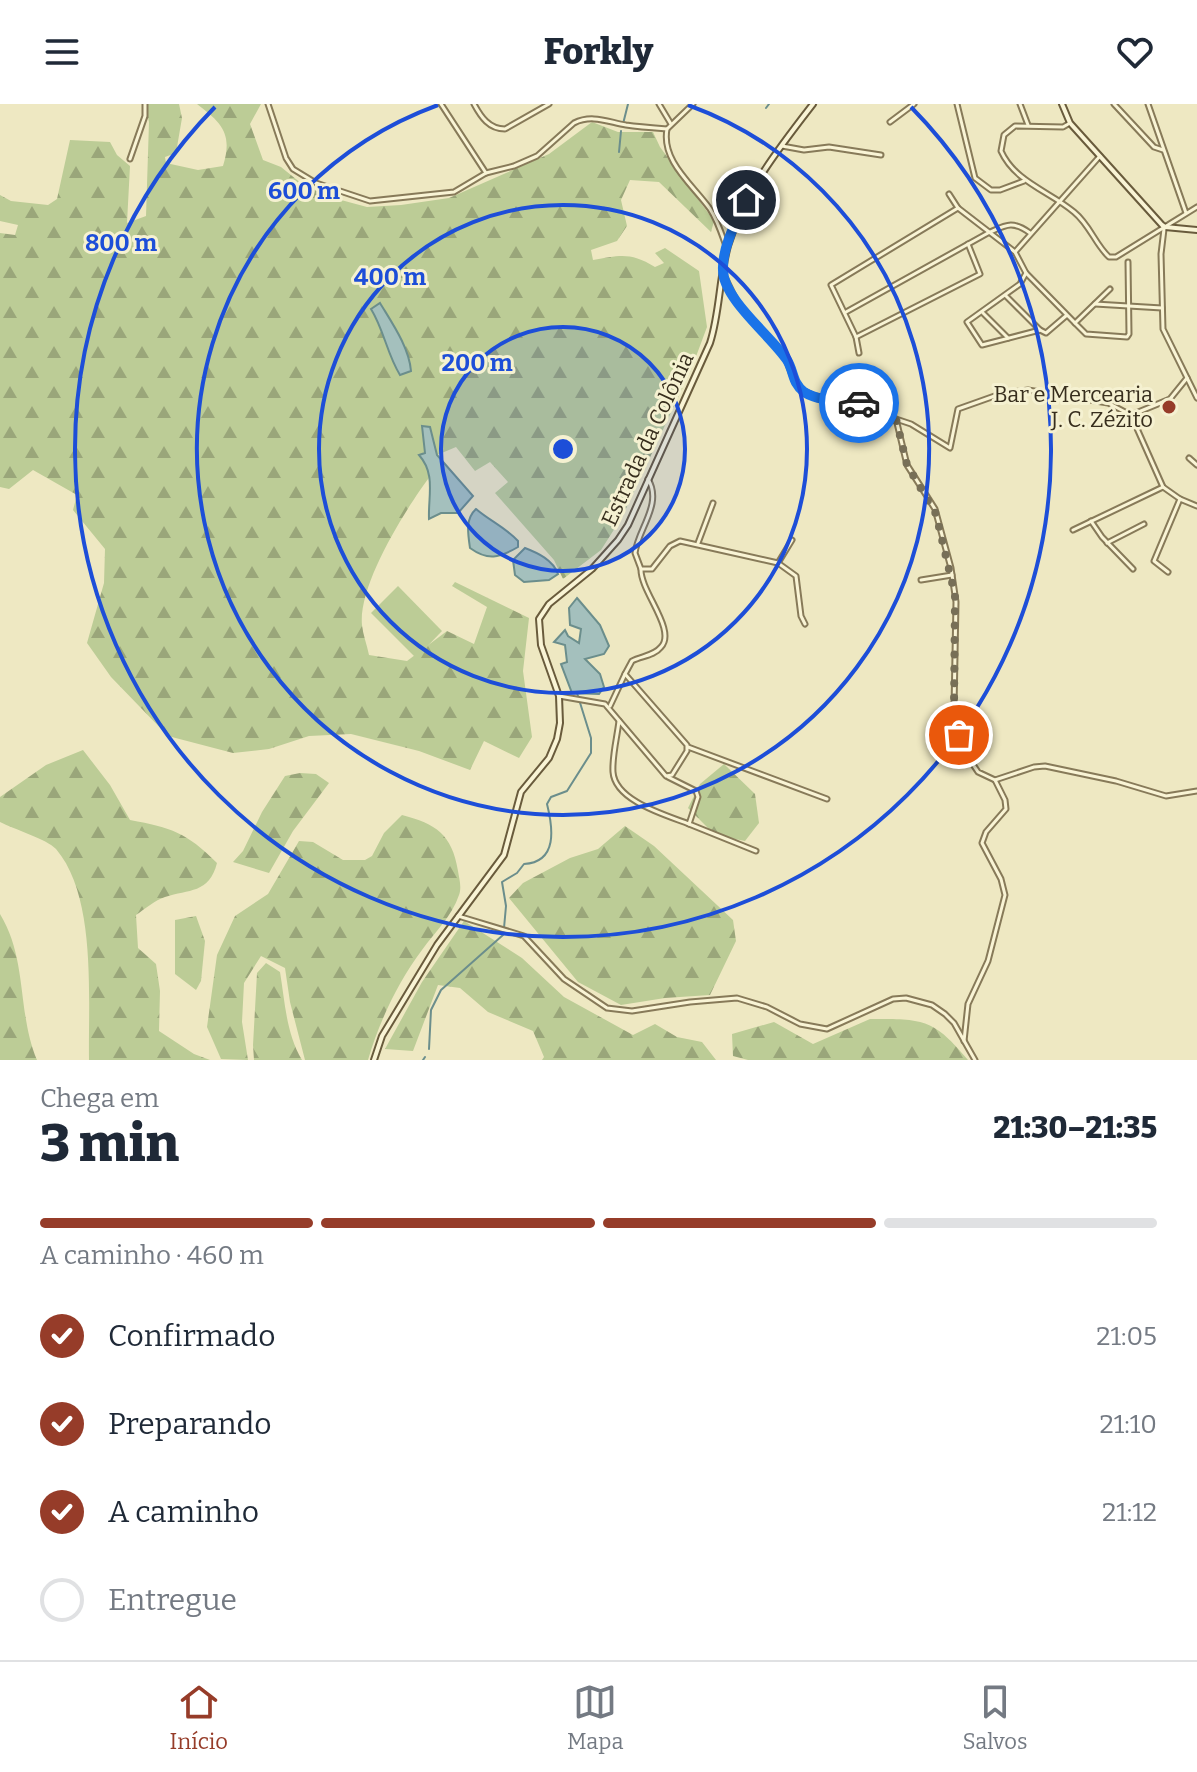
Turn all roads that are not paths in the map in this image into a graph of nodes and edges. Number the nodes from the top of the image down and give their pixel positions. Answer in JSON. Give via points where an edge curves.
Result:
{"nodes":[{"id":1,"x":145,"y":104,"type":"edge"},
{"id":2,"x":268,"y":104,"type":"edge"},
{"id":3,"x":441,"y":104,"type":"edge"},
{"id":4,"x":474,"y":104,"type":"edge"},
{"id":5,"x":549,"y":104,"type":"edge"},
{"id":6,"x":659,"y":104,"type":"edge"},
{"id":7,"x":693,"y":104,"type":"edge"},
{"id":8,"x":813,"y":104,"type":"edge"},
{"id":9,"x":914,"y":104,"type":"edge"},
{"id":10,"x":957,"y":104,"type":"edge"},
{"id":11,"x":1020,"y":104,"type":"edge"},
{"id":12,"x":1062,"y":104,"type":"edge"},
{"id":13,"x":1114,"y":104,"type":"edge"},
{"id":14,"x":1148,"y":104,"type":"edge"},
{"id":15,"x":890,"y":122,"type":"dead end"},
{"id":16,"x":1070,"y":123,"type":"junction"},
{"id":17,"x":671,"y":124,"type":"junction"},
{"id":18,"x":1028,"y":125,"type":"junction"},
{"id":19,"x":667,"y":129,"type":"junction"},
{"id":20,"x":781,"y":146,"type":"junction"},
{"id":21,"x":1163,"y":150,"type":"junction"},
{"id":22,"x":881,"y":155,"type":"dead end"},
{"id":23,"x":1100,"y":156,"type":"junction"},
{"id":24,"x":130,"y":159,"type":"dead end"},
{"id":25,"x":486,"y":173,"type":"junction"},
{"id":26,"x":1024,"y":181,"type":"junction"},
{"id":27,"x":949,"y":194,"type":"dead end"},
{"id":28,"x":1062,"y":202,"type":"junction"},
{"id":29,"x":1197,"y":207,"type":"edge"},
{"id":30,"x":958,"y":208,"type":"junction"},
{"id":31,"x":1186,"y":213,"type":"junction"},
{"id":32,"x":1164,"y":228,"type":"junction"},
{"id":33,"x":1197,"y":230,"type":"edge"},
{"id":34,"x":988,"y":233,"type":"junction"},
{"id":35,"x":1030,"y":233,"type":"junction"},
{"id":36,"x":968,"y":244,"type":"junction"},
{"id":37,"x":727,"y":249,"type":"junction"},
{"id":38,"x":1015,"y":252,"type":"junction"},
{"id":39,"x":1128,"y":262,"type":"dead end"},
{"id":40,"x":722,"y":272,"type":"junction"},
{"id":41,"x":1026,"y":273,"type":"junction"},
{"id":42,"x":1110,"y":289,"type":"dead end"},
{"id":43,"x":1005,"y":295,"type":"junction"},
{"id":44,"x":1095,"y":304,"type":"junction"},
{"id":45,"x":1129,"y":306,"type":"junction"},
{"id":46,"x":1162,"y":308,"type":"junction"},
{"id":47,"x":982,"y":312,"type":"junction"},
{"id":48,"x":845,"y":313,"type":"junction"},
{"id":49,"x":1067,"y":315,"type":"junction"},
{"id":50,"x":1075,"y":323,"type":"junction"},
{"id":51,"x":1040,"y":330,"type":"junction"},
{"id":52,"x":856,"y":337,"type":"junction"},
{"id":53,"x":1008,"y":338,"type":"junction"},
{"id":54,"x":859,"y":353,"type":"dead end"},
{"id":55,"x":1187,"y":378,"type":"junction"},
{"id":56,"x":1197,"y":398,"type":"edge"},
{"id":57,"x":1131,"y":415,"type":"junction"},
{"id":58,"x":896,"y":419,"type":"junction"},
{"id":59,"x":1189,"y":458,"type":"dead end"},
{"id":60,"x":1197,"y":465,"type":"edge"},
{"id":61,"x":648,"y":479,"type":"junction"},
{"id":62,"x":1163,"y":487,"type":"junction"},
{"id":63,"x":1180,"y":499,"type":"junction"},
{"id":64,"x":713,"y":503,"type":"dead end"},
{"id":65,"x":1197,"y":506,"type":"edge"},
{"id":66,"x":1091,"y":520,"type":"junction"},
{"id":67,"x":1144,"y":524,"type":"dead end"},
{"id":68,"x":1073,"y":530,"type":"dead end"},
{"id":69,"x":792,"y":540,"type":"dead end"},
{"id":70,"x":698,"y":543,"type":"junction"},
{"id":71,"x":1107,"y":543,"type":"junction"},
{"id":72,"x":778,"y":563,"type":"junction"},
{"id":73,"x":641,"y":569,"type":"junction"},
{"id":74,"x":1133,"y":569,"type":"dead end"},
{"id":75,"x":1168,"y":572,"type":"dead end"},
{"id":76,"x":952,"y":575,"type":"junction"},
{"id":77,"x":921,"y":580,"type":"dead end"},
{"id":78,"x":805,"y":624,"type":"dead end"},
{"id":79,"x":625,"y":674,"type":"junction"},
{"id":80,"x":559,"y":696,"type":"junction"},
{"id":81,"x":609,"y":708,"type":"junction"},
{"id":82,"x":619,"y":721,"type":"junction"},
{"id":83,"x":688,"y":747,"type":"junction"},
{"id":84,"x":668,"y":777,"type":"junction"},
{"id":85,"x":995,"y":780,"type":"junction"},
{"id":86,"x":1197,"y":791,"type":"edge"},
{"id":87,"x":827,"y":799,"type":"dead end"},
{"id":88,"x":689,"y":824,"type":"junction"},
{"id":89,"x":756,"y":851,"type":"dead end"},
{"id":90,"x":458,"y":916,"type":"junction"},
{"id":91,"x":963,"y":1043,"type":"junction"},
{"id":92,"x":374,"y":1060,"type":"edge"},
{"id":93,"x":975,"y":1060,"type":"edge"}],
"edges":[{"from":1,"to":24,"type":"street"},
{"from":2,"to":25,"type":"street","via":[[293,169],[361,199],[381,202],[448,194]]},
{"from":3,"to":25,"type":"street"},
{"from":4,"to":5,"type":"street","via":[[500,129]]},
{"from":6,"to":17,"type":"street"},
{"from":7,"to":17,"type":"street"},
{"from":8,"to":20,"type":"main road","name":"Estrada da Colônia"},
{"from":9,"to":15,"type":"street"},
{"from":10,"to":26,"type":"street","via":[[970,166],[980,184],[1000,190]]},
{"from":11,"to":18,"type":"street"},
{"from":12,"to":16,"type":"main road"},
{"from":13,"to":21,"type":"street"},
{"from":14,"to":21,"type":"street"},
{"from":16,"to":18,"type":"street"},
{"from":16,"to":23,"type":"main road"},
{"from":17,"to":19,"type":"street"},
{"from":18,"to":26,"type":"street","via":[[1009,129],[1001,146],[1003,157]]},
{"from":19,"to":25,"type":"street","via":[[581,119],[537,156]]},
{"from":19,"to":37,"type":"street","via":[[672,160],[716,219]]},
{"from":20,"to":22,"type":"street"},
{"from":20,"to":37,"type":"main road","name":"Estrada da Colônia","via":[[746,200]]},
{"from":21,"to":31,"type":"street"},
{"from":23,"to":28,"type":"street"},
{"from":23,"to":32,"type":"main road"},
{"from":26,"to":28,"type":"street"},
{"from":27,"to":30,"type":"street"},
{"from":28,"to":32,"type":"street","via":[[1085,222],[1109,257]]},
{"from":28,"to":35,"type":"street"},
{"from":29,"to":31,"type":"street"},
{"from":30,"to":34,"type":"street"},
{"from":30,"to":48,"type":"street","via":[[835,281],[831,285]]},
{"from":31,"to":32,"type":"street"},
{"from":32,"to":33,"type":"main road"},
{"from":32,"to":46,"type":"street"},
{"from":34,"to":35,"type":"street","via":[[1019,225]]},
{"from":34,"to":36,"type":"street"},
{"from":34,"to":38,"type":"street"},
{"from":35,"to":38,"type":"street"},
{"from":36,"to":48,"type":"street"},
{"from":36,"to":52,"type":"street","via":[[980,274]]},
{"from":37,"to":40,"type":"main road","name":"Estrada da Colônia"},
{"from":38,"to":41,"type":"street"},
{"from":39,"to":45,"type":"street"},
{"from":40,"to":58,"type":"street","via":[[737,302],[786,359],[804,391],[881,408]]},
{"from":40,"to":61,"type":"main road","name":"Estrada da Colônia","via":[[710,343]]},
{"from":41,"to":43,"type":"street"},
{"from":41,"to":49,"type":"street"},
{"from":42,"to":44,"type":"street"},
{"from":43,"to":47,"type":"street"},
{"from":43,"to":51,"type":"street"},
{"from":44,"to":45,"type":"street"},
{"from":44,"to":50,"type":"street"},
{"from":45,"to":46,"type":"street"},
{"from":45,"to":50,"type":"street","via":[[1127,337],[1091,336]]},
{"from":46,"to":55,"type":"street","via":[[1163,329]]},
{"from":47,"to":53,"type":"street"},
{"from":47,"to":53,"type":"street","via":[[967,322],[982,345]]},
{"from":48,"to":52,"type":"street"},
{"from":49,"to":50,"type":"street"},
{"from":49,"to":51,"type":"street","via":[[1046,333]]},
{"from":51,"to":53,"type":"street"},
{"from":52,"to":54,"type":"street"},
{"from":55,"to":56,"type":"street"},
{"from":55,"to":57,"type":"street","via":[[1170,399]]},
{"from":57,"to":58,"type":"street","via":[[1108,403],[1028,390],[1003,393],[958,409],[950,448]]},
{"from":57,"to":62,"type":"street"},
{"from":58,"to":76,"type":"street","via":[[907,465],[935,509]]},
{"from":59,"to":60,"type":"street"},
{"from":61,"to":73,"type":"street","via":[[653,499],[635,553]]},
{"from":61,"to":80,"type":"main road","name":"Estrada da Colônia","via":[[618,540],[539,619],[541,645]]},
{"from":62,"to":63,"type":"street"},
{"from":62,"to":66,"type":"street"},
{"from":63,"to":65,"type":"street"},
{"from":63,"to":75,"type":"street","via":[[1154,558]]},
{"from":64,"to":70,"type":"street"},
{"from":66,"to":68,"type":"street"},
{"from":66,"to":71,"type":"street"},
{"from":67,"to":71,"type":"street"},
{"from":69,"to":72,"type":"street"},
{"from":70,"to":72,"type":"street"},
{"from":70,"to":73,"type":"street","via":[[677,541],[655,567]]},
{"from":71,"to":74,"type":"street"},
{"from":72,"to":78,"type":"street","via":[[796,576]]},
{"from":73,"to":79,"type":"street","via":[[643,587],[664,625],[665,641],[659,650],[632,661]]},
{"from":76,"to":77,"type":"street"},
{"from":76,"to":85,"type":"street","via":[[957,726],[970,762]]},
{"from":79,"to":81,"type":"street"},
{"from":79,"to":83,"type":"street"},
{"from":80,"to":81,"type":"street"},
{"from":80,"to":90,"type":"main road","name":"Estrada da Colônia","via":[[560,723],[549,758],[521,792],[504,855]]},
{"from":81,"to":82,"type":"street"},
{"from":82,"to":84,"type":"street"},
{"from":82,"to":88,"type":"street","via":[[613,775],[619,789]]},
{"from":83,"to":84,"type":"street"},
{"from":83,"to":87,"type":"street"},
{"from":84,"to":88,"type":"street","via":[[696,791]]},
{"from":85,"to":86,"type":"street","via":[[1045,766],[1166,796]]},
{"from":85,"to":91,"type":"street","via":[[1006,809],[982,843],[1005,895],[984,972],[968,1004]]},
{"from":88,"to":89,"type":"street"},
{"from":90,"to":91,"type":"street","via":[[524,936],[564,979],[619,1011],[737,998],[800,1024],[827,1029],[906,998],[945,1014]]},
{"from":90,"to":92,"type":"main road","name":"Estrada da Colônia","via":[[391,1020]]},
{"from":91,"to":93,"type":"street"}]}
